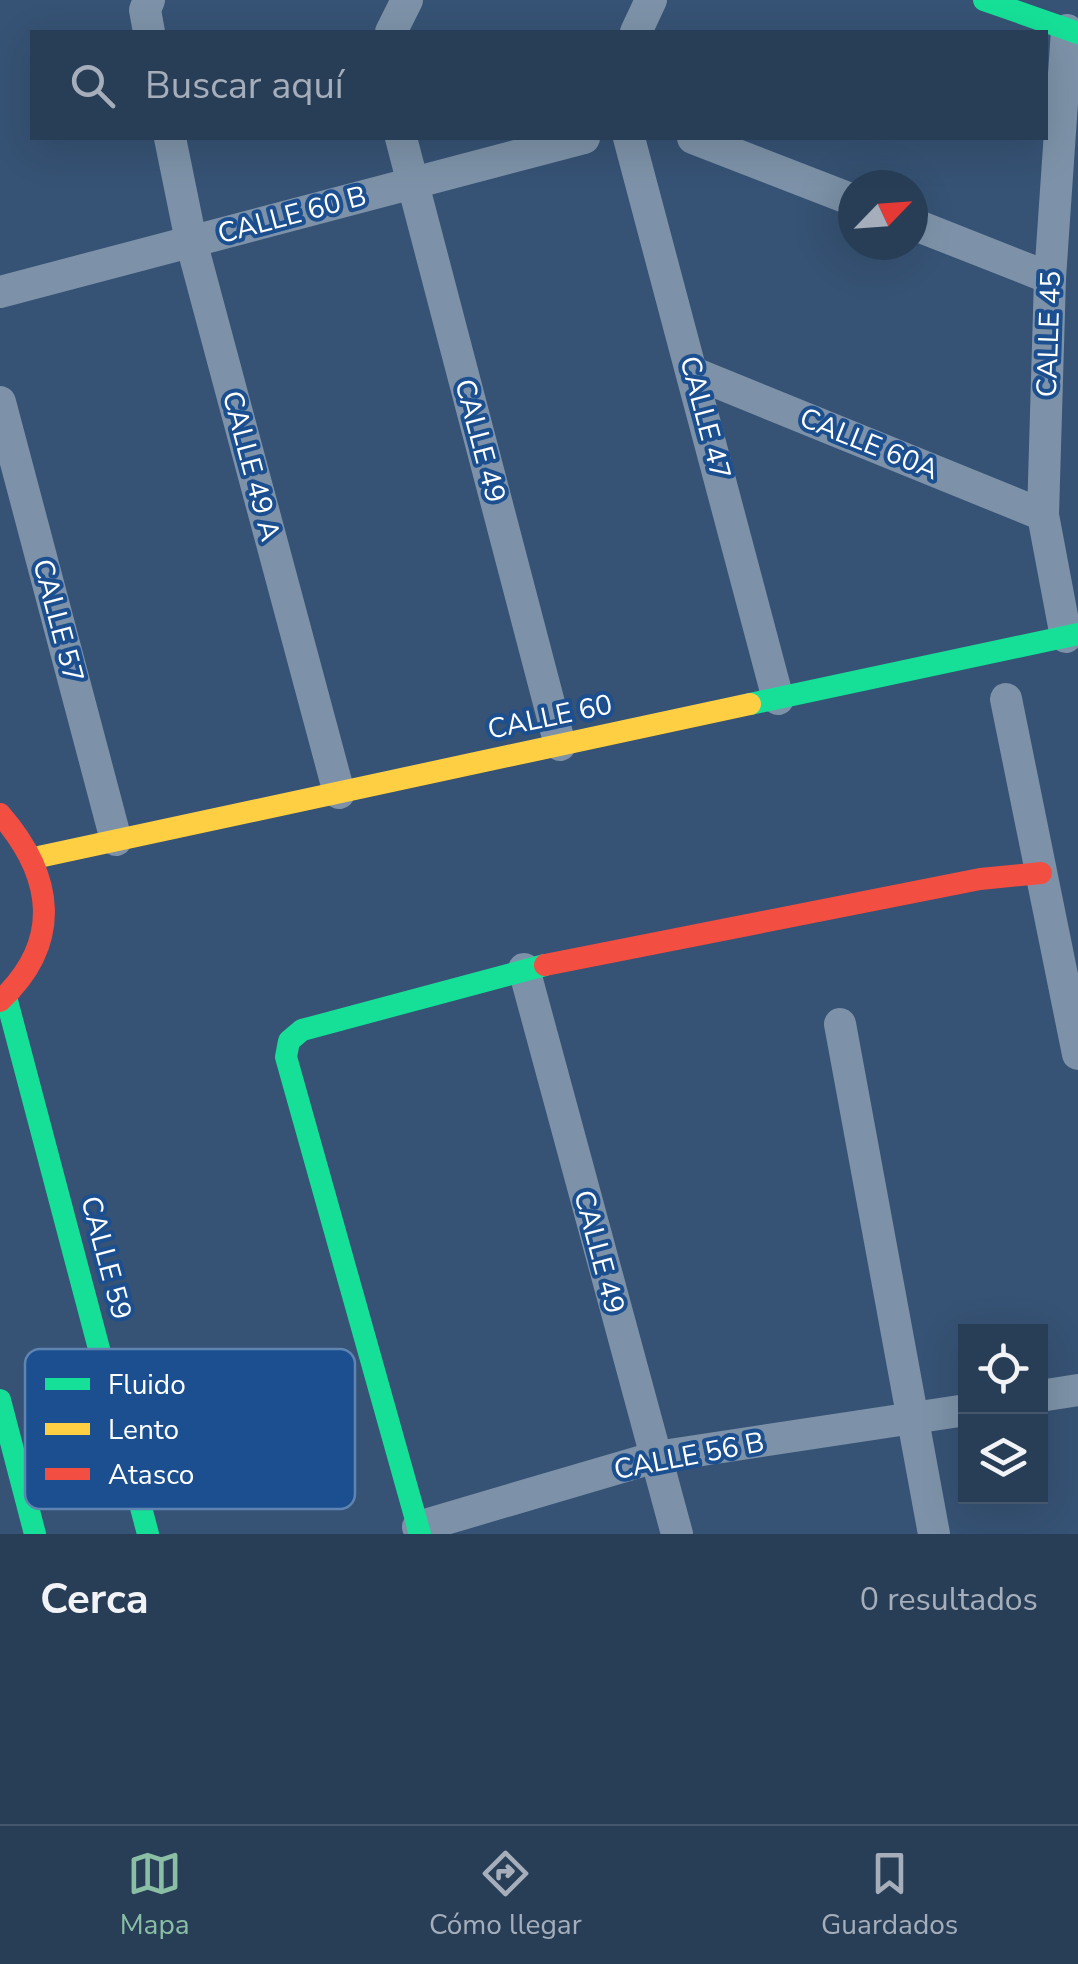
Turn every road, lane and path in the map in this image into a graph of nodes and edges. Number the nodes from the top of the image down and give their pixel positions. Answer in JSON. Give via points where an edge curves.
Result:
{"nodes":[{"id":1,"x":150,"y":0,"type":"edge"},
{"id":2,"x":407,"y":0,"type":"edge"},
{"id":3,"x":651,"y":0,"type":"edge"},
{"id":4,"x":984,"y":0,"type":"edge"},
{"id":5,"x":149,"y":30,"type":"edge"},
{"id":6,"x":392,"y":30,"type":"edge"},
{"id":7,"x":637,"y":30,"type":"edge"},
{"id":8,"x":1072,"y":31,"type":"edge"},
{"id":9,"x":170,"y":140,"type":"edge"},
{"id":10,"x":402,"y":140,"type":"edge"},
{"id":11,"x":576,"y":140,"type":"edge"},
{"id":12,"x":630,"y":140,"type":"edge"},
{"id":13,"x":697,"y":140,"type":"edge"},
{"id":14,"x":413,"y":182,"type":"junction"},
{"id":15,"x":838,"y":194,"type":"edge"},
{"id":16,"x":928,"y":230,"type":"edge"},
{"id":17,"x":191,"y":242,"type":"junction"},
{"id":18,"x":1050,"y":278,"type":"junction"},
{"id":19,"x":0,"y":292,"type":"edge"},
{"id":20,"x":694,"y":373,"type":"junction"},
{"id":21,"x":0,"y":402,"type":"edge"},
{"id":22,"x":1044,"y":515,"type":"junction"},
{"id":23,"x":1072,"y":636,"type":"edge"},
{"id":24,"x":778,"y":699,"type":"junction"},
{"id":25,"x":1006,"y":699,"type":"dead end"},
{"id":26,"x":560,"y":746,"type":"junction"},
{"id":27,"x":339,"y":793,"type":"junction"},
{"id":28,"x":0,"y":814,"type":"edge"},
{"id":29,"x":116,"y":840,"type":"junction"},
{"id":30,"x":34,"y":858,"type":"junction"},
{"id":31,"x":1040,"y":873,"type":"junction"},
{"id":32,"x":524,"y":969,"type":"junction"},
{"id":33,"x":3,"y":999,"type":"edge"},
{"id":34,"x":840,"y":1024,"type":"dead end"},
{"id":35,"x":1078,"y":1054,"type":"edge"},
{"id":36,"x":98,"y":1349,"type":"edge"},
{"id":37,"x":1078,"y":1390,"type":"edge"},
{"id":38,"x":1048,"y":1395,"type":"edge"},
{"id":39,"x":0,"y":1400,"type":"edge"},
{"id":40,"x":958,"y":1411,"type":"edge"},
{"id":41,"x":913,"y":1419,"type":"junction"},
{"id":42,"x":656,"y":1457,"type":"junction"},
{"id":43,"x":25,"y":1496,"type":"edge"},
{"id":44,"x":28,"y":1509,"type":"edge"},
{"id":45,"x":141,"y":1509,"type":"edge"},
{"id":46,"x":419,"y":1531,"type":"edge"},
{"id":47,"x":35,"y":1534,"type":"edge"},
{"id":48,"x":148,"y":1534,"type":"edge"},
{"id":49,"x":677,"y":1534,"type":"edge"},
{"id":50,"x":934,"y":1534,"type":"edge"}],
"edges":[{"from":1,"to":5,"type":"street","via":[[144,10]]},
{"from":2,"to":6,"type":"street"},
{"from":3,"to":7,"type":"street"},
{"from":4,"to":8,"type":"main road"},
{"from":8,"to":18,"type":"street","name":"CALLE 45"},
{"from":9,"to":17,"type":"street","name":"CALLE 49 A"},
{"from":10,"to":14,"type":"street","name":"CALLE 49"},
{"from":11,"to":14,"type":"street","name":"CALLE 60 B"},
{"from":12,"to":20,"type":"street","name":"CALLE 47"},
{"from":13,"to":15,"type":"street"},
{"from":14,"to":17,"type":"street","name":"CALLE 60 B"},
{"from":14,"to":26,"type":"street","name":"CALLE 49"},
{"from":16,"to":18,"type":"street"},
{"from":17,"to":19,"type":"street","name":"CALLE 60 B"},
{"from":17,"to":27,"type":"street","name":"CALLE 49 A"},
{"from":18,"to":22,"type":"street","name":"CALLE 45"},
{"from":20,"to":22,"type":"street","name":"CALLE 60A"},
{"from":20,"to":24,"type":"street","name":"CALLE 47"},
{"from":21,"to":29,"type":"street","name":"CALLE 57"},
{"from":22,"to":23,"type":"street","name":"CALLE 45"},
{"from":23,"to":24,"type":"main road","name":"CALLE 60"},
{"from":24,"to":26,"type":"main road","name":"CALLE 60"},
{"from":25,"to":31,"type":"street"},
{"from":26,"to":27,"type":"main road","name":"CALLE 60"},
{"from":27,"to":29,"type":"main road","name":"CALLE 60"},
{"from":28,"to":30,"type":"main road"},
{"from":29,"to":30,"type":"main road","name":"CALLE 60"},
{"from":30,"to":33,"type":"main road","via":[[44,894],[43,932],[23,978]]},
{"from":31,"to":32,"type":"main road","via":[[980,879]]},
{"from":31,"to":35,"type":"street"},
{"from":32,"to":42,"type":"street","name":"CALLE 49"},
{"from":32,"to":46,"type":"main road","via":[[302,1030],[286,1058]]},
{"from":33,"to":36,"type":"main road","name":"CALLE 59"},
{"from":34,"to":41,"type":"street"},
{"from":37,"to":38,"type":"street"},
{"from":39,"to":43,"type":"main road"},
{"from":40,"to":41,"type":"street","name":"CALLE 56 B"},
{"from":41,"to":42,"type":"street","name":"CALLE 56 B"},
{"from":41,"to":50,"type":"street"},
{"from":42,"to":46,"type":"street","name":"CALLE 56 B"},
{"from":42,"to":49,"type":"street","name":"CALLE 49"},
{"from":44,"to":47,"type":"main road"},
{"from":45,"to":48,"type":"main road","name":"CALLE 59"}]}
